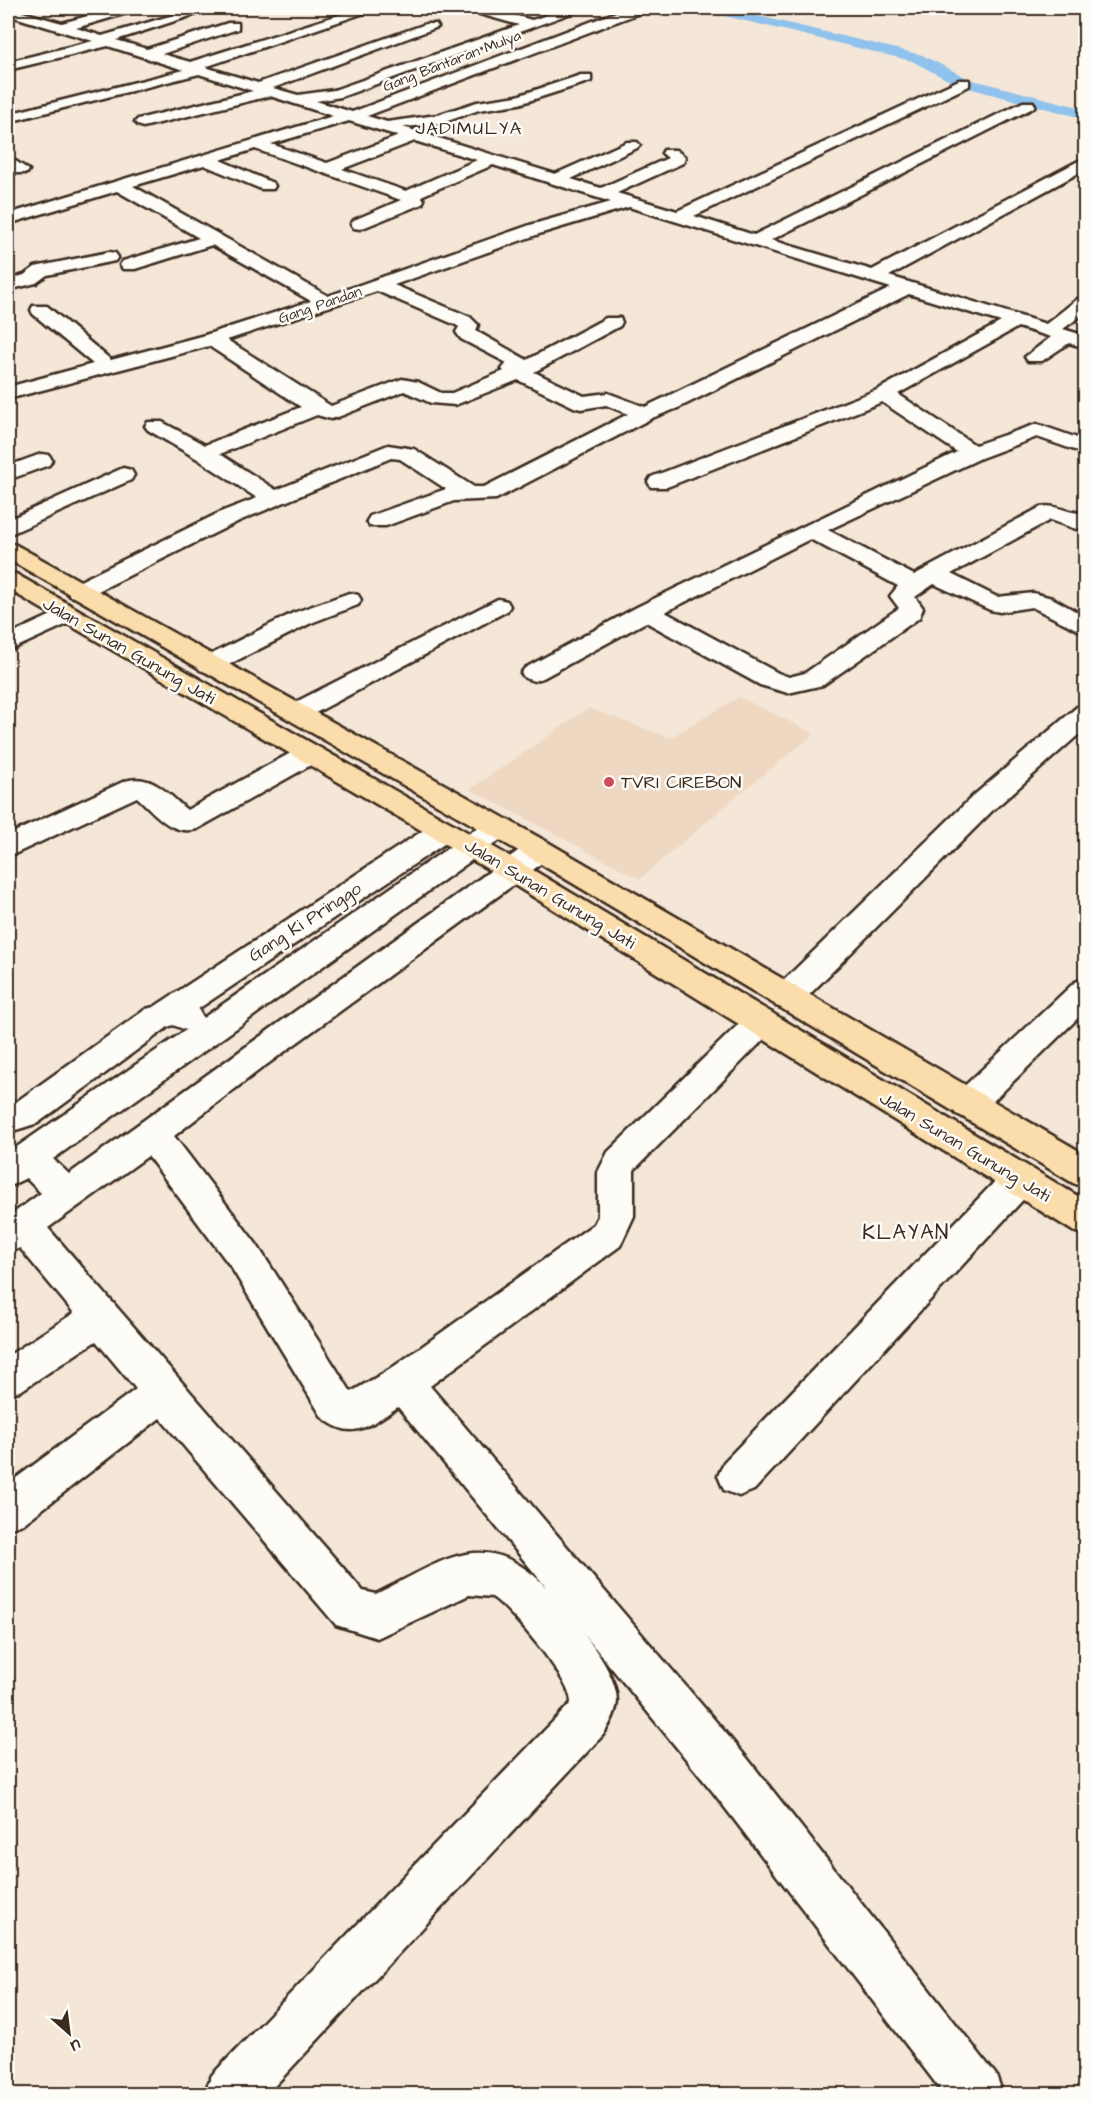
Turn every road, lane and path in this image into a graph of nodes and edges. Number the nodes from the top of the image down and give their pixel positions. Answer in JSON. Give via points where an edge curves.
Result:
{"nodes":[{"id":1,"x":129,"y":8,"type":"edge"},
{"id":2,"x":209,"y":8,"type":"edge"},
{"id":3,"x":373,"y":8,"type":"edge"},
{"id":4,"x":493,"y":8,"type":"edge"},
{"id":5,"x":579,"y":8,"type":"edge"},
{"id":6,"x":632,"y":11,"type":"dead end"},
{"id":7,"x":17,"y":13,"type":"edge"},
{"id":8,"x":531,"y":24,"type":"junction"},
{"id":9,"x":233,"y":26,"type":"dead end"},
{"id":10,"x":64,"y":27,"type":"junction"},
{"id":11,"x":431,"y":27,"type":"dead end"},
{"id":12,"x":285,"y":36,"type":"junction"},
{"id":13,"x":106,"y":41,"type":"junction"},
{"id":14,"x":312,"y":44,"type":"dead end"},
{"id":15,"x":147,"y":54,"type":"junction"},
{"id":16,"x":8,"y":66,"type":"edge"},
{"id":17,"x":194,"y":69,"type":"junction"},
{"id":18,"x":586,"y":78,"type":"dead end"},
{"id":19,"x":964,"y":83,"type":"dead end"},
{"id":20,"x":264,"y":90,"type":"junction"},
{"id":21,"x":332,"y":101,"type":"junction"},
{"id":22,"x":1028,"y":105,"type":"dead end"},
{"id":23,"x":350,"y":116,"type":"junction"},
{"id":24,"x":8,"y":118,"type":"edge"},
{"id":25,"x":439,"y":119,"type":"junction"},
{"id":26,"x":143,"y":122,"type":"dead end"},
{"id":27,"x":382,"y":126,"type":"junction"},
{"id":28,"x":414,"y":136,"type":"junction"},
{"id":29,"x":256,"y":144,"type":"junction"},
{"id":30,"x":632,"y":145,"type":"dead end"},
{"id":31,"x":455,"y":148,"type":"junction"},
{"id":32,"x":669,"y":153,"type":"dead end"},
{"id":33,"x":204,"y":159,"type":"junction"},
{"id":34,"x":491,"y":160,"type":"junction"},
{"id":35,"x":1086,"y":162,"type":"edge"},
{"id":36,"x":324,"y":170,"type":"junction"},
{"id":37,"x":1086,"y":174,"type":"edge"},
{"id":38,"x":555,"y":180,"type":"junction"},
{"id":39,"x":120,"y":186,"type":"junction"},
{"id":40,"x":267,"y":186,"type":"dead end"},
{"id":41,"x":601,"y":194,"type":"junction"},
{"id":42,"x":408,"y":196,"type":"junction"},
{"id":43,"x":628,"y":202,"type":"junction"},
{"id":44,"x":8,"y":203,"type":"edge"},
{"id":45,"x":24,"y":214,"type":"junction"},
{"id":46,"x":678,"y":217,"type":"junction"},
{"id":47,"x":8,"y":219,"type":"edge"},
{"id":48,"x":360,"y":224,"type":"dead end"},
{"id":49,"x":213,"y":239,"type":"junction"},
{"id":50,"x":757,"y":240,"type":"junction"},
{"id":51,"x":109,"y":257,"type":"dead end"},
{"id":52,"x":129,"y":266,"type":"dead end"},
{"id":53,"x":892,"y":282,"type":"junction"},
{"id":54,"x":8,"y":285,"type":"edge"},
{"id":55,"x":378,"y":285,"type":"junction"},
{"id":56,"x":1086,"y":302,"type":"edge"},
{"id":57,"x":327,"y":303,"type":"junction"},
{"id":58,"x":40,"y":310,"type":"dead end"},
{"id":59,"x":1016,"y":321,"type":"junction"},
{"id":60,"x":613,"y":322,"type":"dead end"},
{"id":61,"x":1058,"y":333,"type":"junction"},
{"id":62,"x":212,"y":339,"type":"junction"},
{"id":63,"x":1086,"y":342,"type":"edge"},
{"id":64,"x":1035,"y":357,"type":"dead end"},
{"id":65,"x":107,"y":366,"type":"junction"},
{"id":66,"x":517,"y":373,"type":"junction"},
{"id":67,"x":8,"y":393,"type":"edge"},
{"id":68,"x":884,"y":394,"type":"junction"},
{"id":69,"x":316,"y":408,"type":"junction"},
{"id":70,"x":645,"y":414,"type":"junction"},
{"id":71,"x":155,"y":426,"type":"dead end"},
{"id":72,"x":1086,"y":448,"type":"edge"},
{"id":73,"x":204,"y":453,"type":"junction"},
{"id":74,"x":972,"y":453,"type":"junction"},
{"id":75,"x":41,"y":460,"type":"dead end"},
{"id":76,"x":8,"y":474,"type":"edge"},
{"id":77,"x":123,"y":475,"type":"dead end"},
{"id":78,"x":659,"y":482,"type":"dead end"},
{"id":79,"x":468,"y":493,"type":"junction"},
{"id":80,"x":271,"y":498,"type":"junction"},
{"id":81,"x":1086,"y":519,"type":"edge"},
{"id":82,"x":378,"y":521,"type":"dead end"},
{"id":83,"x":8,"y":528,"type":"edge"},
{"id":84,"x":810,"y":530,"type":"junction"},
{"id":85,"x":8,"y":550,"type":"edge"},
{"id":86,"x":8,"y":579,"type":"edge"},
{"id":87,"x":924,"y":580,"type":"junction"},
{"id":88,"x":349,"y":600,"type":"dead end"},
{"id":89,"x":79,"y":601,"type":"junction"},
{"id":90,"x":498,"y":606,"type":"dead end"},
{"id":91,"x":646,"y":612,"type":"junction"},
{"id":92,"x":1086,"y":627,"type":"edge"},
{"id":93,"x":8,"y":644,"type":"edge"},
{"id":94,"x":209,"y":664,"type":"junction"},
{"id":95,"x":534,"y":673,"type":"dead end"},
{"id":96,"x":297,"y":712,"type":"junction"},
{"id":97,"x":1086,"y":713,"type":"edge"},
{"id":98,"x":308,"y":755,"type":"junction"},
{"id":99,"x":497,"y":828,"type":"junction"},
{"id":100,"x":443,"y":831,"type":"junction"},
{"id":101,"x":8,"y":847,"type":"edge"},
{"id":102,"x":472,"y":848,"type":"junction"},
{"id":103,"x":539,"y":850,"type":"junction"},
{"id":104,"x":513,"y":871,"type":"junction"},
{"id":105,"x":1086,"y":990,"type":"edge"},
{"id":106,"x":787,"y":997,"type":"junction"},
{"id":107,"x":166,"y":1014,"type":"junction"},
{"id":108,"x":761,"y":1022,"type":"junction"},
{"id":109,"x":209,"y":1031,"type":"junction"},
{"id":110,"x":246,"y":1062,"type":"junction"},
{"id":111,"x":974,"y":1107,"type":"junction"},
{"id":112,"x":8,"y":1115,"type":"edge"},
{"id":113,"x":152,"y":1134,"type":"junction"},
{"id":114,"x":957,"y":1142,"type":"junction"},
{"id":115,"x":18,"y":1165,"type":"edge"},
{"id":116,"x":1086,"y":1173,"type":"edge"},
{"id":117,"x":1019,"y":1180,"type":"junction"},
{"id":118,"x":67,"y":1195,"type":"junction"},
{"id":119,"x":1086,"y":1220,"type":"edge"},
{"id":120,"x":16,"y":1232,"type":"edge"},
{"id":121,"x":100,"y":1317,"type":"junction"},
{"id":122,"x":8,"y":1377,"type":"edge"},
{"id":123,"x":403,"y":1383,"type":"junction"},
{"id":124,"x":163,"y":1392,"type":"junction"},
{"id":125,"x":740,"y":1476,"type":"dead end"},
{"id":126,"x":8,"y":1509,"type":"edge"},
{"id":127,"x":231,"y":2094,"type":"edge"},
{"id":128,"x":977,"y":2094,"type":"edge"}],
"edges":[{"from":1,"to":10,"type":"street"},
{"from":2,"to":13,"type":"street"},
{"from":3,"to":12,"type":"street"},
{"from":4,"to":8,"type":"street","via":[[485,10]]},
{"from":5,"to":8,"type":"street"},
{"from":6,"to":23,"type":"street","name":"Gang Bantaran Mulya"},
{"from":7,"to":10,"type":"street"},
{"from":8,"to":21,"type":"street"},
{"from":9,"to":15,"type":"street"},
{"from":10,"to":13,"type":"street"},
{"from":11,"to":20,"type":"street"},
{"from":12,"to":14,"type":"street"},
{"from":12,"to":17,"type":"street"},
{"from":13,"to":15,"type":"street"},
{"from":13,"to":16,"type":"street"},
{"from":15,"to":17,"type":"street"},
{"from":17,"to":20,"type":"street"},
{"from":17,"to":24,"type":"street"},
{"from":18,"to":25,"type":"street","via":[[527,98],[477,106]]},
{"from":19,"to":46,"type":"street"},
{"from":20,"to":21,"type":"street"},
{"from":20,"to":26,"type":"street"},
{"from":21,"to":23,"type":"street"},
{"from":22,"to":50,"type":"street"},
{"from":23,"to":27,"type":"street"},
{"from":23,"to":29,"type":"street","name":"Gang Bantaran Mulya"},
{"from":25,"to":27,"type":"street"},
{"from":25,"to":31,"type":"street","via":[[465,132]]},
{"from":27,"to":28,"type":"street"},
{"from":28,"to":31,"type":"street"},
{"from":28,"to":36,"type":"street"},
{"from":29,"to":33,"type":"street","name":"Gang Bantaran Mulya"},
{"from":29,"to":36,"type":"street"},
{"from":30,"to":38,"type":"street"},
{"from":31,"to":34,"type":"street"},
{"from":32,"to":41,"type":"street","via":[[677,160]]},
{"from":33,"to":39,"type":"street","name":"Gang Bantaran Mulya"},
{"from":33,"to":40,"type":"street"},
{"from":34,"to":38,"type":"street"},
{"from":34,"to":42,"type":"street"},
{"from":35,"to":53,"type":"street"},
{"from":36,"to":42,"type":"street"},
{"from":37,"to":53,"type":"street"},
{"from":38,"to":41,"type":"street"},
{"from":39,"to":45,"type":"street","name":"Gang Bantaran Mulya"},
{"from":39,"to":49,"type":"street"},
{"from":41,"to":43,"type":"street"},
{"from":42,"to":48,"type":"street","via":[[416,200]]},
{"from":43,"to":46,"type":"street"},
{"from":43,"to":55,"type":"street","name":"Gang Pandan","via":[[536,229]]},
{"from":44,"to":45,"type":"street"},
{"from":45,"to":47,"type":"street","name":"Gang Bantaran Mulya"},
{"from":46,"to":50,"type":"street"},
{"from":49,"to":52,"type":"street"},
{"from":49,"to":57,"type":"street"},
{"from":50,"to":53,"type":"street"},
{"from":51,"to":54,"type":"street","via":[[41,271],[30,279]]},
{"from":53,"to":59,"type":"street"},
{"from":53,"to":70,"type":"street","via":[[682,399]]},
{"from":55,"to":57,"type":"street","name":"Gang Pandan"},
{"from":55,"to":66,"type":"street","via":[[467,324],[466,333],[519,362],[511,368]]},
{"from":56,"to":61,"type":"street"},
{"from":57,"to":62,"type":"street","name":"Gang Pandan"},
{"from":58,"to":65,"type":"street"},
{"from":59,"to":61,"type":"street"},
{"from":59,"to":68,"type":"street"},
{"from":60,"to":66,"type":"street"},
{"from":61,"to":63,"type":"street"},
{"from":61,"to":64,"type":"street"},
{"from":62,"to":65,"type":"street","name":"Gang Pandan"},
{"from":62,"to":69,"type":"street"},
{"from":65,"to":67,"type":"street","name":"Gang Pandan"},
{"from":66,"to":69,"type":"street","via":[[451,400],[402,385],[331,413]]},
{"from":66,"to":70,"type":"street","via":[[581,403],[608,399]]},
{"from":68,"to":74,"type":"street"},
{"from":68,"to":78,"type":"street"},
{"from":69,"to":73,"type":"street"},
{"from":70,"to":79,"type":"street","via":[[493,492]]},
{"from":71,"to":73,"type":"street"},
{"from":72,"to":74,"type":"street","via":[[1037,430]]},
{"from":73,"to":80,"type":"street"},
{"from":74,"to":84,"type":"street"},
{"from":75,"to":76,"type":"street"},
{"from":77,"to":83,"type":"street"},
{"from":79,"to":80,"type":"street","via":[[393,450]]},
{"from":79,"to":82,"type":"street","via":[[451,494]]},
{"from":80,"to":89,"type":"street"},
{"from":81,"to":87,"type":"street","via":[[1076,522],[1049,512]]},
{"from":84,"to":87,"type":"street"},
{"from":84,"to":91,"type":"street"},
{"from":85,"to":89,"type":"highway"},
{"from":86,"to":89,"type":"highway","name":"Jalan Sunan Gunung Jati"},
{"from":87,"to":91,"type":"street","via":[[902,596],[911,608],[910,613],[814,679],[788,685]]},
{"from":87,"to":92,"type":"street","via":[[1000,605],[1033,600]]},
{"from":88,"to":94,"type":"street","via":[[302,618]]},
{"from":89,"to":93,"type":"street"},
{"from":89,"to":94,"type":"highway"},
{"from":89,"to":98,"type":"highway","name":"Jalan Sunan Gunung Jati"},
{"from":90,"to":96,"type":"street"},
{"from":91,"to":95,"type":"street"},
{"from":94,"to":96,"type":"highway"},
{"from":96,"to":99,"type":"highway"},
{"from":97,"to":106,"type":"street","via":[[982,804]]},
{"from":98,"to":100,"type":"highway","name":"Jalan Sunan Gunung Jati"},
{"from":98,"to":101,"type":"street","via":[[187,822],[145,789],[135,787]]},
{"from":99,"to":102,"type":"street"},
{"from":99,"to":103,"type":"highway"},
{"from":100,"to":102,"type":"highway","name":"Jalan Sunan Gunung Jati"},
{"from":100,"to":107,"type":"street","name":"Gang Ki Pringgo"},
{"from":102,"to":104,"type":"highway","name":"Jalan Sunan Gunung Jati"},
{"from":102,"to":109,"type":"street"},
{"from":103,"to":104,"type":"street"},
{"from":103,"to":106,"type":"highway"},
{"from":104,"to":108,"type":"highway","name":"Jalan Sunan Gunung Jati"},
{"from":104,"to":110,"type":"street"},
{"from":105,"to":111,"type":"street"},
{"from":106,"to":111,"type":"highway"},
{"from":107,"to":109,"type":"street","via":[[177,1012]]},
{"from":107,"to":112,"type":"street","name":"Gang Ki Pringgo","via":[[26,1113]]},
{"from":108,"to":114,"type":"highway","name":"Jalan Sunan Gunung Jati"},
{"from":108,"to":123,"type":"street","via":[[620,1162],[613,1175],[618,1202],[615,1222],[607,1235]]},
{"from":109,"to":110,"type":"street"},
{"from":109,"to":115,"type":"street"},
{"from":110,"to":113,"type":"street"},
{"from":111,"to":114,"type":"highway"},
{"from":111,"to":116,"type":"highway"},
{"from":113,"to":118,"type":"street"},
{"from":113,"to":123,"type":"street","via":[[244,1256],[341,1411],[354,1412]]},
{"from":114,"to":117,"type":"highway","name":"Jalan Sunan Gunung Jati"},
{"from":115,"to":118,"type":"street"},
{"from":117,"to":119,"type":"highway","name":"Jalan Sunan Gunung Jati"},
{"from":117,"to":125,"type":"street"},
{"from":118,"to":120,"type":"street"},
{"from":120,"to":121,"type":"street"},
{"from":121,"to":122,"type":"street"},
{"from":121,"to":124,"type":"street"},
{"from":123,"to":128,"type":"street","via":[[730,1775]]},
{"from":124,"to":126,"type":"street"},
{"from":124,"to":127,"type":"street","via":[[351,1610],[377,1616],[466,1574],[479,1572],[496,1577],[526,1598],[584,1670],[594,1696],[587,1719]]}]}
